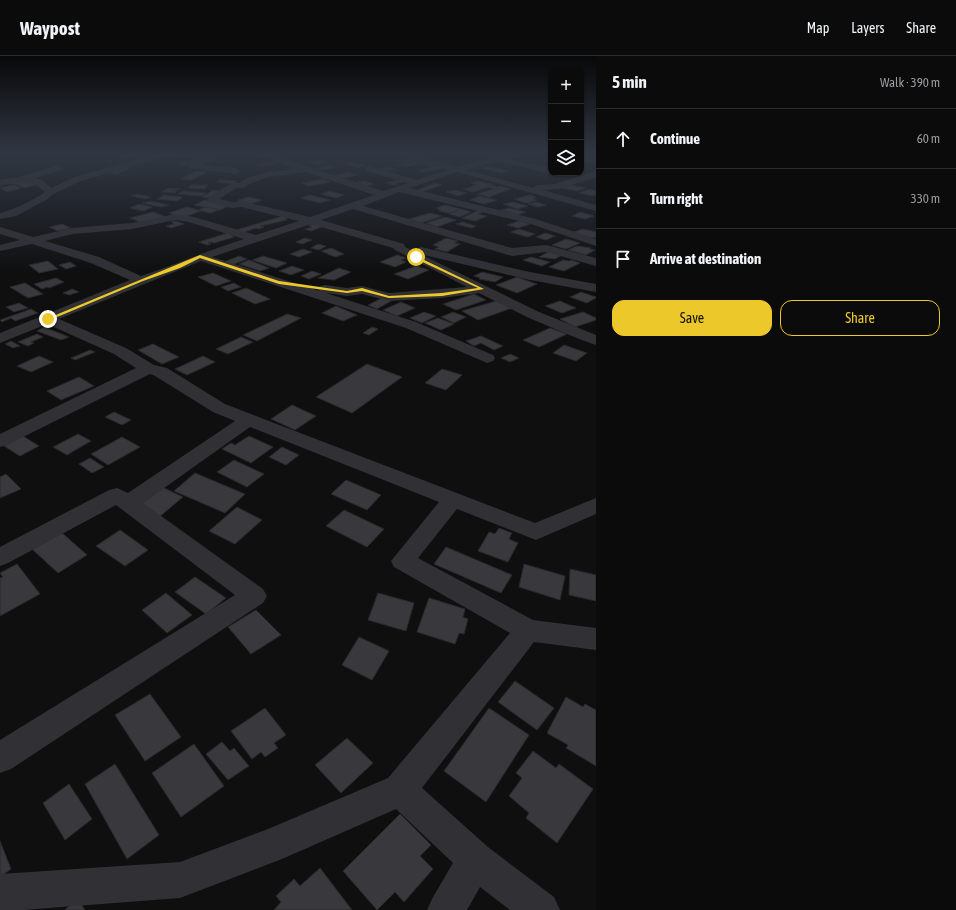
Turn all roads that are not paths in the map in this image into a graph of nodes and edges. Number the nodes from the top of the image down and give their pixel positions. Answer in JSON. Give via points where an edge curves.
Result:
{"nodes":[{"id":1,"x":49,"y":193,"type":"edge"},
{"id":2,"x":222,"y":193,"type":"edge"},
{"id":3,"x":378,"y":193,"type":"edge"},
{"id":4,"x":386,"y":193,"type":"edge"},
{"id":5,"x":414,"y":193,"type":"edge"},
{"id":6,"x":544,"y":193,"type":"edge"},
{"id":7,"x":382,"y":194,"type":"junction"},
{"id":8,"x":574,"y":201,"type":"junction"},
{"id":9,"x":241,"y":204,"type":"junction"},
{"id":10,"x":353,"y":206,"type":"junction"},
{"id":11,"x":553,"y":208,"type":"dead end"},
{"id":12,"x":596,"y":208,"type":"edge"},
{"id":13,"x":539,"y":212,"type":"dead end"},
{"id":14,"x":12,"y":214,"type":"junction"},
{"id":15,"x":0,"y":216,"type":"edge"},
{"id":16,"x":325,"y":216,"type":"junction"},
{"id":17,"x":390,"y":216,"type":"junction"},
{"id":18,"x":518,"y":218,"type":"junction"},
{"id":19,"x":310,"y":220,"type":"junction"},
{"id":20,"x":402,"y":220,"type":"junction"},
{"id":21,"x":226,"y":230,"type":"junction"},
{"id":22,"x":2,"y":231,"type":"edge"},
{"id":23,"x":258,"y":239,"type":"junction"},
{"id":24,"x":30,"y":240,"type":"junction"},
{"id":25,"x":596,"y":243,"type":"edge"},
{"id":26,"x":0,"y":244,"type":"edge"},
{"id":27,"x":404,"y":247,"type":"junction"},
{"id":28,"x":0,"y":248,"type":"edge"},
{"id":29,"x":200,"y":257,"type":"junction"},
{"id":30,"x":596,"y":262,"type":"edge"},
{"id":31,"x":118,"y":271,"type":"junction"},
{"id":32,"x":142,"y":280,"type":"junction"},
{"id":33,"x":279,"y":282,"type":"junction"},
{"id":34,"x":596,"y":288,"type":"edge"},
{"id":35,"x":482,"y":289,"type":"junction"},
{"id":36,"x":113,"y":292,"type":"junction"},
{"id":37,"x":48,"y":319,"type":"junction"},
{"id":38,"x":0,"y":338,"type":"edge"},
{"id":39,"x":596,"y":340,"type":"edge"},
{"id":40,"x":487,"y":358,"type":"dead end"},
{"id":41,"x":148,"y":369,"type":"junction"},
{"id":42,"x":248,"y":420,"type":"junction"},
{"id":43,"x":0,"y":441,"type":"edge"},
{"id":44,"x":453,"y":499,"type":"junction"},
{"id":45,"x":128,"y":503,"type":"junction"},
{"id":46,"x":596,"y":505,"type":"edge"},
{"id":47,"x":0,"y":557,"type":"edge"},
{"id":48,"x":528,"y":630,"type":"junction"},
{"id":49,"x":596,"y":639,"type":"edge"},
{"id":50,"x":0,"y":758,"type":"edge"},
{"id":51,"x":400,"y":790,"type":"junction"},
{"id":52,"x":474,"y":860,"type":"junction"},
{"id":53,"x":0,"y":893,"type":"edge"},
{"id":54,"x":446,"y":910,"type":"edge"},
{"id":55,"x":541,"y":910,"type":"edge"}],
"edges":[{"from":1,"to":14,"type":"street"},
{"from":2,"to":9,"type":"street","via":[[212,200],[232,205]]},
{"from":3,"to":7,"type":"street"},
{"from":4,"to":7,"type":"street"},
{"from":5,"to":18,"type":"street"},
{"from":6,"to":8,"type":"street"},
{"from":7,"to":10,"type":"street"},
{"from":8,"to":11,"type":"street"},
{"from":8,"to":12,"type":"street"},
{"from":9,"to":19,"type":"street"},
{"from":9,"to":21,"type":"street","via":[[226,210]]},
{"from":10,"to":16,"type":"street"},
{"from":10,"to":17,"type":"street"},
{"from":13,"to":18,"type":"street"},
{"from":14,"to":15,"type":"street"},
{"from":14,"to":22,"type":"street"},
{"from":16,"to":17,"type":"street"},
{"from":16,"to":19,"type":"street"},
{"from":17,"to":20,"type":"street"},
{"from":18,"to":25,"type":"street"},
{"from":19,"to":23,"type":"street"},
{"from":19,"to":27,"type":"street"},
{"from":20,"to":27,"type":"street","via":[[388,223],[383,229]]},
{"from":20,"to":30,"type":"street","via":[[512,252],[538,248]]},
{"from":21,"to":23,"type":"street"},
{"from":21,"to":24,"type":"street","via":[[176,217],[144,224],[72,231]]},
{"from":22,"to":24,"type":"street"},
{"from":22,"to":26,"type":"street"},
{"from":23,"to":29,"type":"street"},
{"from":24,"to":28,"type":"street"},
{"from":24,"to":31,"type":"street","via":[[96,260]]},
{"from":27,"to":34,"type":"street","via":[[542,279]]},
{"from":27,"to":35,"type":"street","via":[[399,248]]},
{"from":29,"to":32,"type":"street"},
{"from":29,"to":33,"type":"street"},
{"from":31,"to":32,"type":"street"},
{"from":31,"to":36,"type":"street"},
{"from":32,"to":36,"type":"street"},
{"from":33,"to":35,"type":"street","via":[[347,292],[362,290],[389,297]]},
{"from":33,"to":40,"type":"street","via":[[411,325]]},
{"from":35,"to":39,"type":"street","via":[[534,315]]},
{"from":36,"to":37,"type":"street"},
{"from":37,"to":38,"type":"street"},
{"from":37,"to":41,"type":"street","via":[[120,351]]},
{"from":41,"to":42,"type":"street","via":[[161,372],[219,408]]},
{"from":41,"to":43,"type":"street"},
{"from":42,"to":44,"type":"street"},
{"from":42,"to":45,"type":"street"},
{"from":44,"to":46,"type":"street","via":[[536,532]]},
{"from":44,"to":48,"type":"street","via":[[403,561]]},
{"from":45,"to":47,"type":"street","via":[[117,495]]},
{"from":45,"to":50,"type":"street","via":[[254,596]]},
{"from":48,"to":49,"type":"street"},
{"from":48,"to":51,"type":"street"},
{"from":51,"to":52,"type":"street"},
{"from":51,"to":53,"type":"street","via":[[269,846],[180,880]]},
{"from":52,"to":54,"type":"street"},
{"from":52,"to":55,"type":"street"}]}
